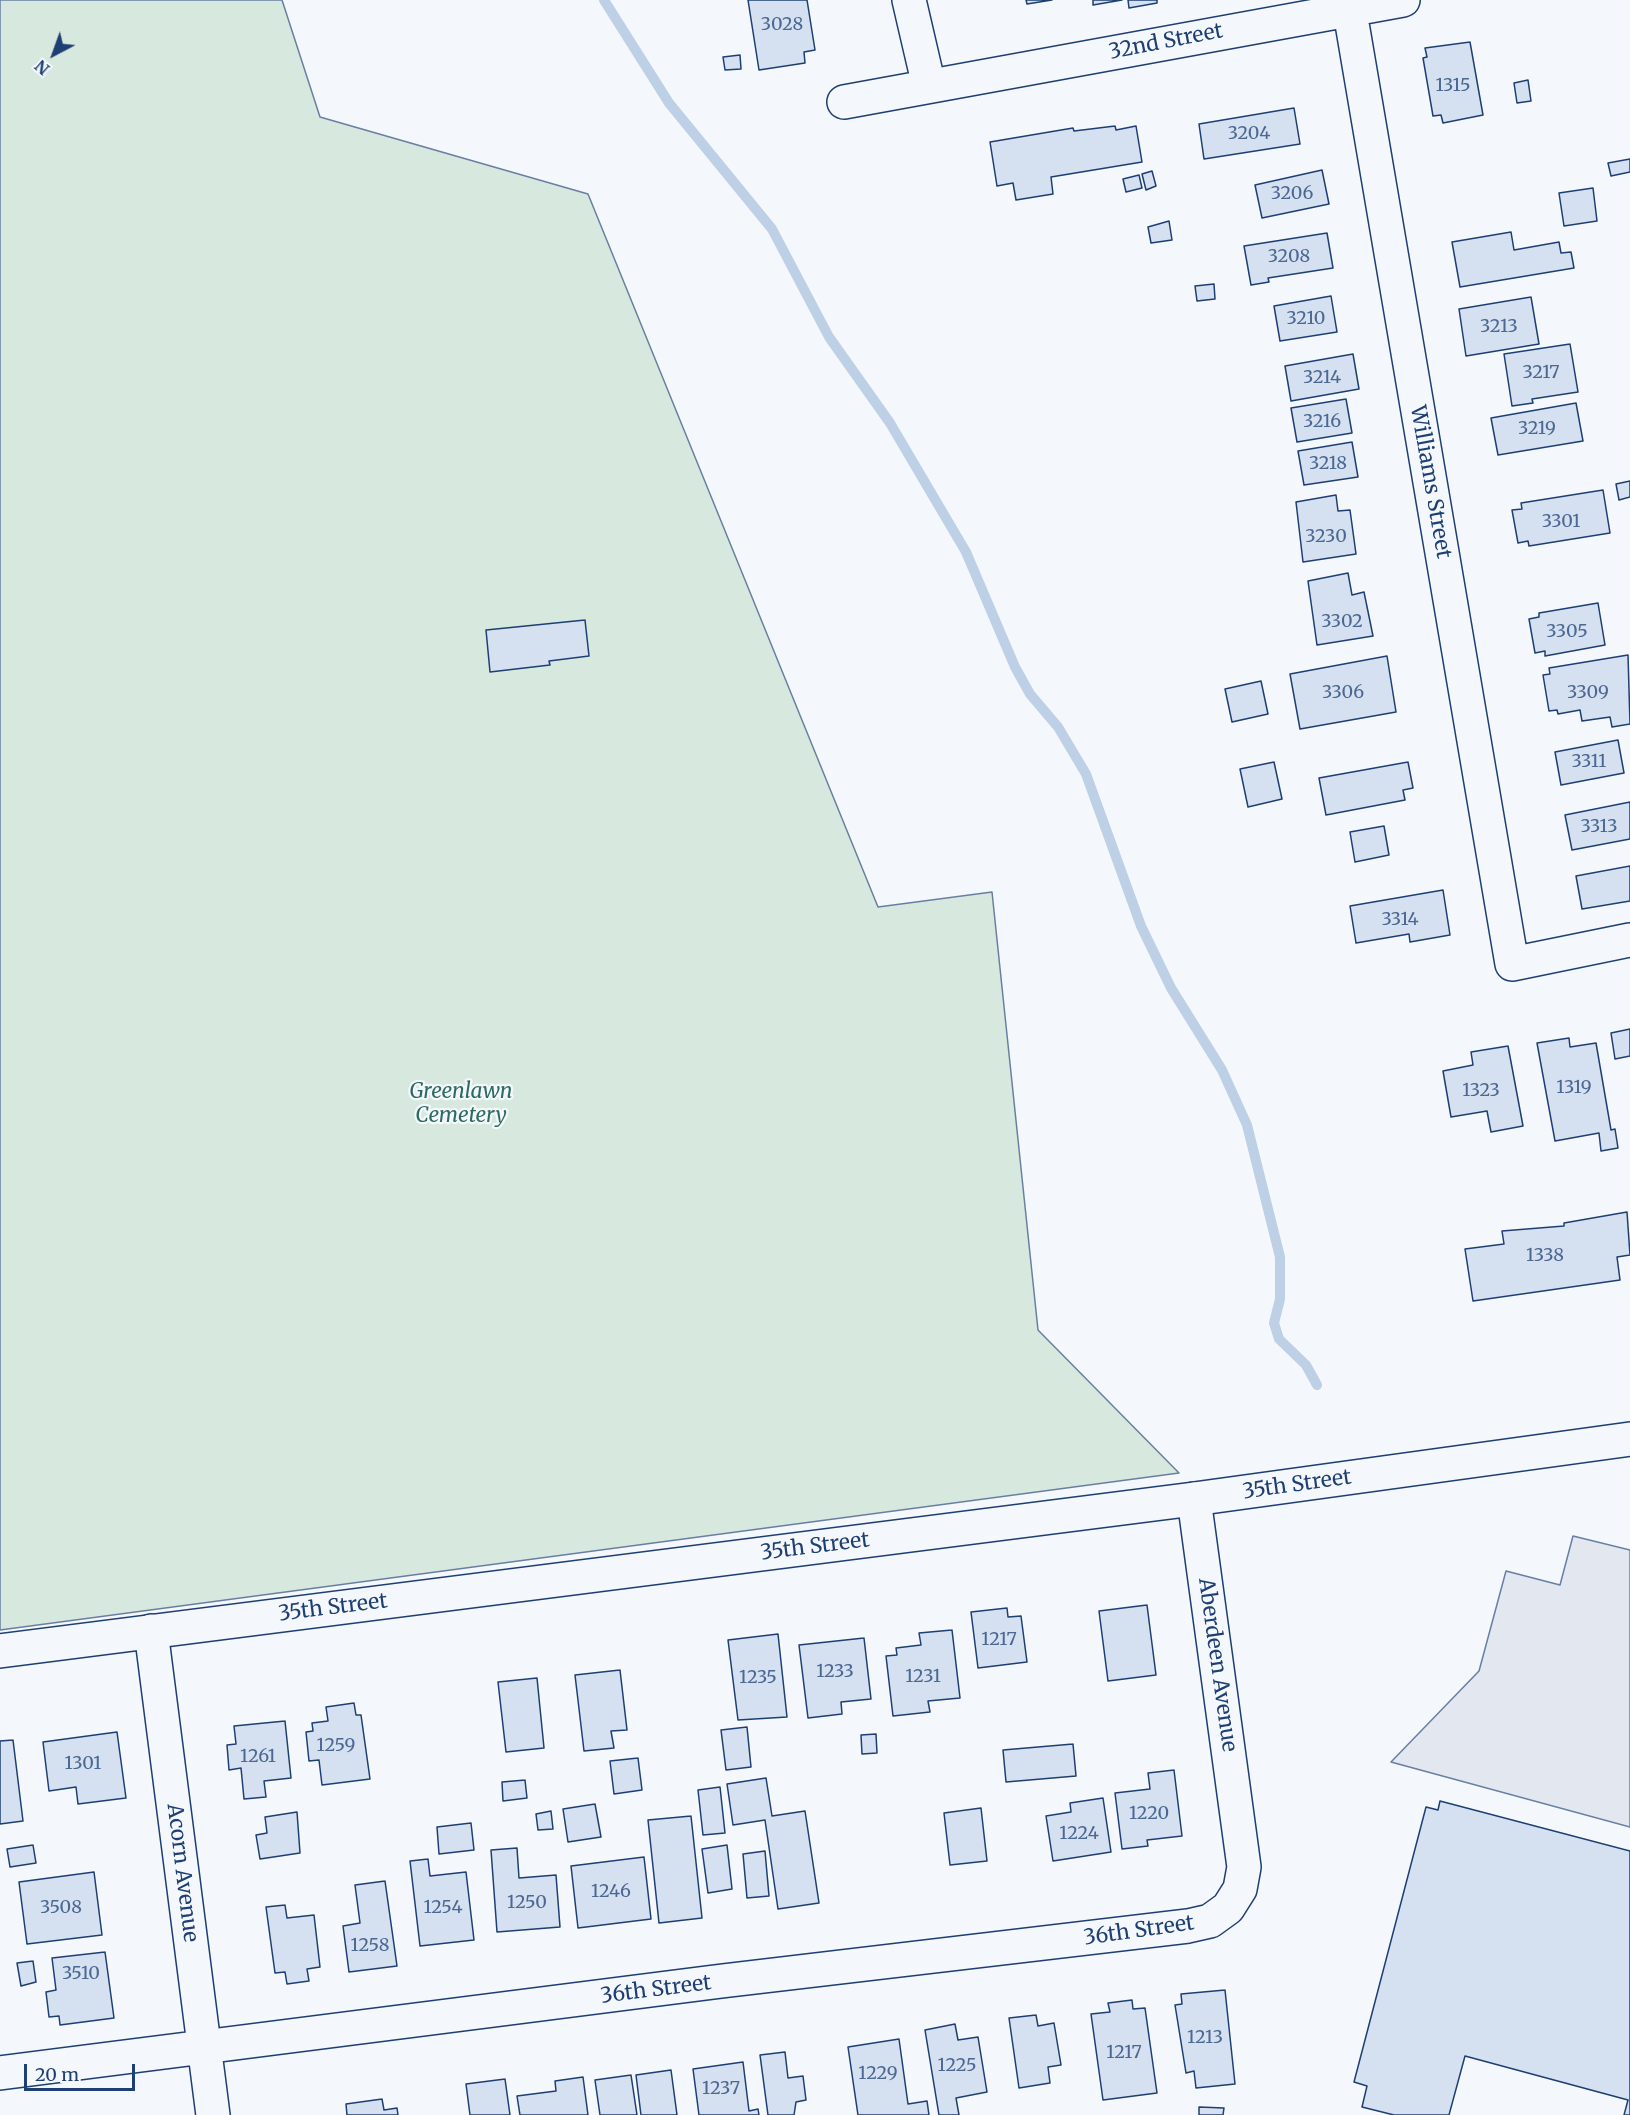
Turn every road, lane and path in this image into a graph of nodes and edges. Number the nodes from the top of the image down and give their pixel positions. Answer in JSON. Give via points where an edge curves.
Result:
{"nodes":[{"id":1,"x":909,"y":0,"type":"edge"},
{"id":2,"x":1403,"y":0,"type":"edge"},
{"id":3,"x":1349,"y":4,"type":"edge"},
{"id":4,"x":928,"y":86,"type":"junction"},
{"id":5,"x":844,"y":102,"type":"dead end"},
{"id":6,"x":1630,"y":940,"type":"edge"},
{"id":7,"x":1630,"y":1439,"type":"edge"},
{"id":8,"x":1194,"y":1499,"type":"junction"},
{"id":9,"x":151,"y":1631,"type":"junction"},
{"id":10,"x":0,"y":1651,"type":"edge"},
{"id":11,"x":1239,"y":1830,"type":"joint"},
{"id":12,"x":204,"y":2046,"type":"junction"},
{"id":13,"x":0,"y":2073,"type":"edge"},
{"id":14,"x":213,"y":2115,"type":"edge"}],
"edges":[{"from":1,"to":4,"type":"street"},
{"from":2,"to":3,"type":"street","name":"32nd Street"},
{"from":3,"to":4,"type":"street","name":"32nd Street"},
{"from":3,"to":6,"type":"street","name":"Williams Street","via":[[1512,964]]},
{"from":4,"to":5,"type":"street","name":"32nd Street"},
{"from":7,"to":8,"type":"street","name":"35th Street"},
{"from":8,"to":9,"type":"street","name":"35th Street"},
{"from":8,"to":11,"type":"street","name":"Aberdeen Avenue"},
{"from":9,"to":10,"type":"street","name":"35th Street"},
{"from":9,"to":12,"type":"street","name":"Acorn Avenue"},
{"from":11,"to":12,"type":"street","name":"36th Street","via":[[1244,1867],[1240,1889],[1228,1908],[1210,1921],[1188,1926]]},
{"from":12,"to":13,"type":"street","name":"36th Street"},
{"from":12,"to":14,"type":"street","name":"Acorn Avenue"}]}
